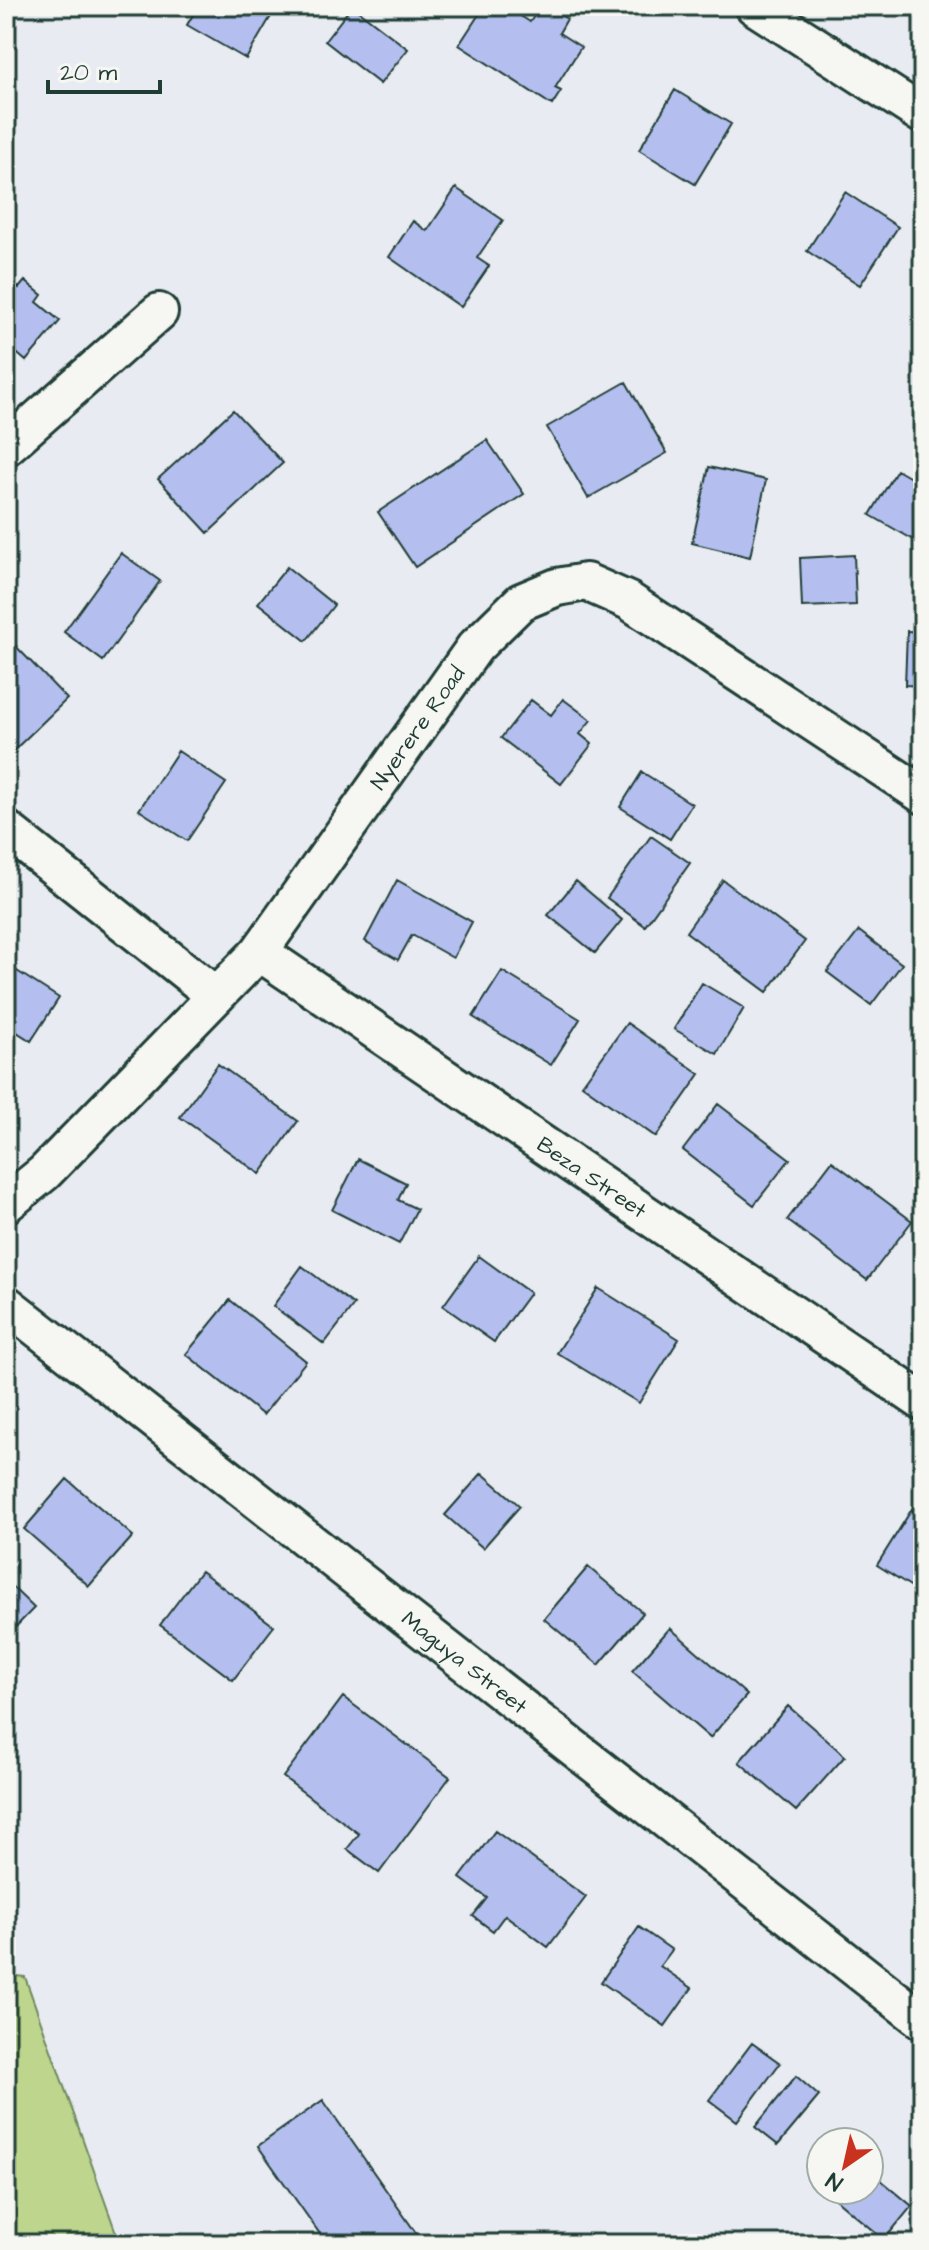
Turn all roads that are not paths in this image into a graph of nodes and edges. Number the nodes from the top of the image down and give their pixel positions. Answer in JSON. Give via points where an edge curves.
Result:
{"nodes":[{"id":1,"x":754,"y":6,"type":"edge"},
{"id":2,"x":923,"y":115,"type":"edge"},
{"id":3,"x":159,"y":312,"type":"dead end"},
{"id":4,"x":6,"y":447,"type":"edge"},
{"id":5,"x":923,"y":795,"type":"edge"},
{"id":6,"x":6,"y":829,"type":"edge"},
{"id":7,"x":259,"y":952,"type":"junction"},
{"id":8,"x":216,"y":996,"type":"junction"},
{"id":9,"x":6,"y":1204,"type":"edge"},
{"id":10,"x":6,"y":1304,"type":"edge"},
{"id":11,"x":923,"y":1402,"type":"edge"},
{"id":12,"x":923,"y":2021,"type":"edge"}],
"edges":[{"from":1,"to":2,"type":"street"},
{"from":3,"to":4,"type":"street"},
{"from":5,"to":7,"type":"street","name":"Nyerere Road","via":[[629,601],[586,582],[557,587],[521,602],[475,647]]},
{"from":6,"to":8,"type":"street"},
{"from":7,"to":8,"type":"street","name":"Nyerere Road"},
{"from":7,"to":11,"type":"street","name":"Beza Street"},
{"from":8,"to":9,"type":"street","name":"Nyerere Road","via":[[44,1173]]},
{"from":10,"to":12,"type":"street","name":"Maguya Street"}]}
